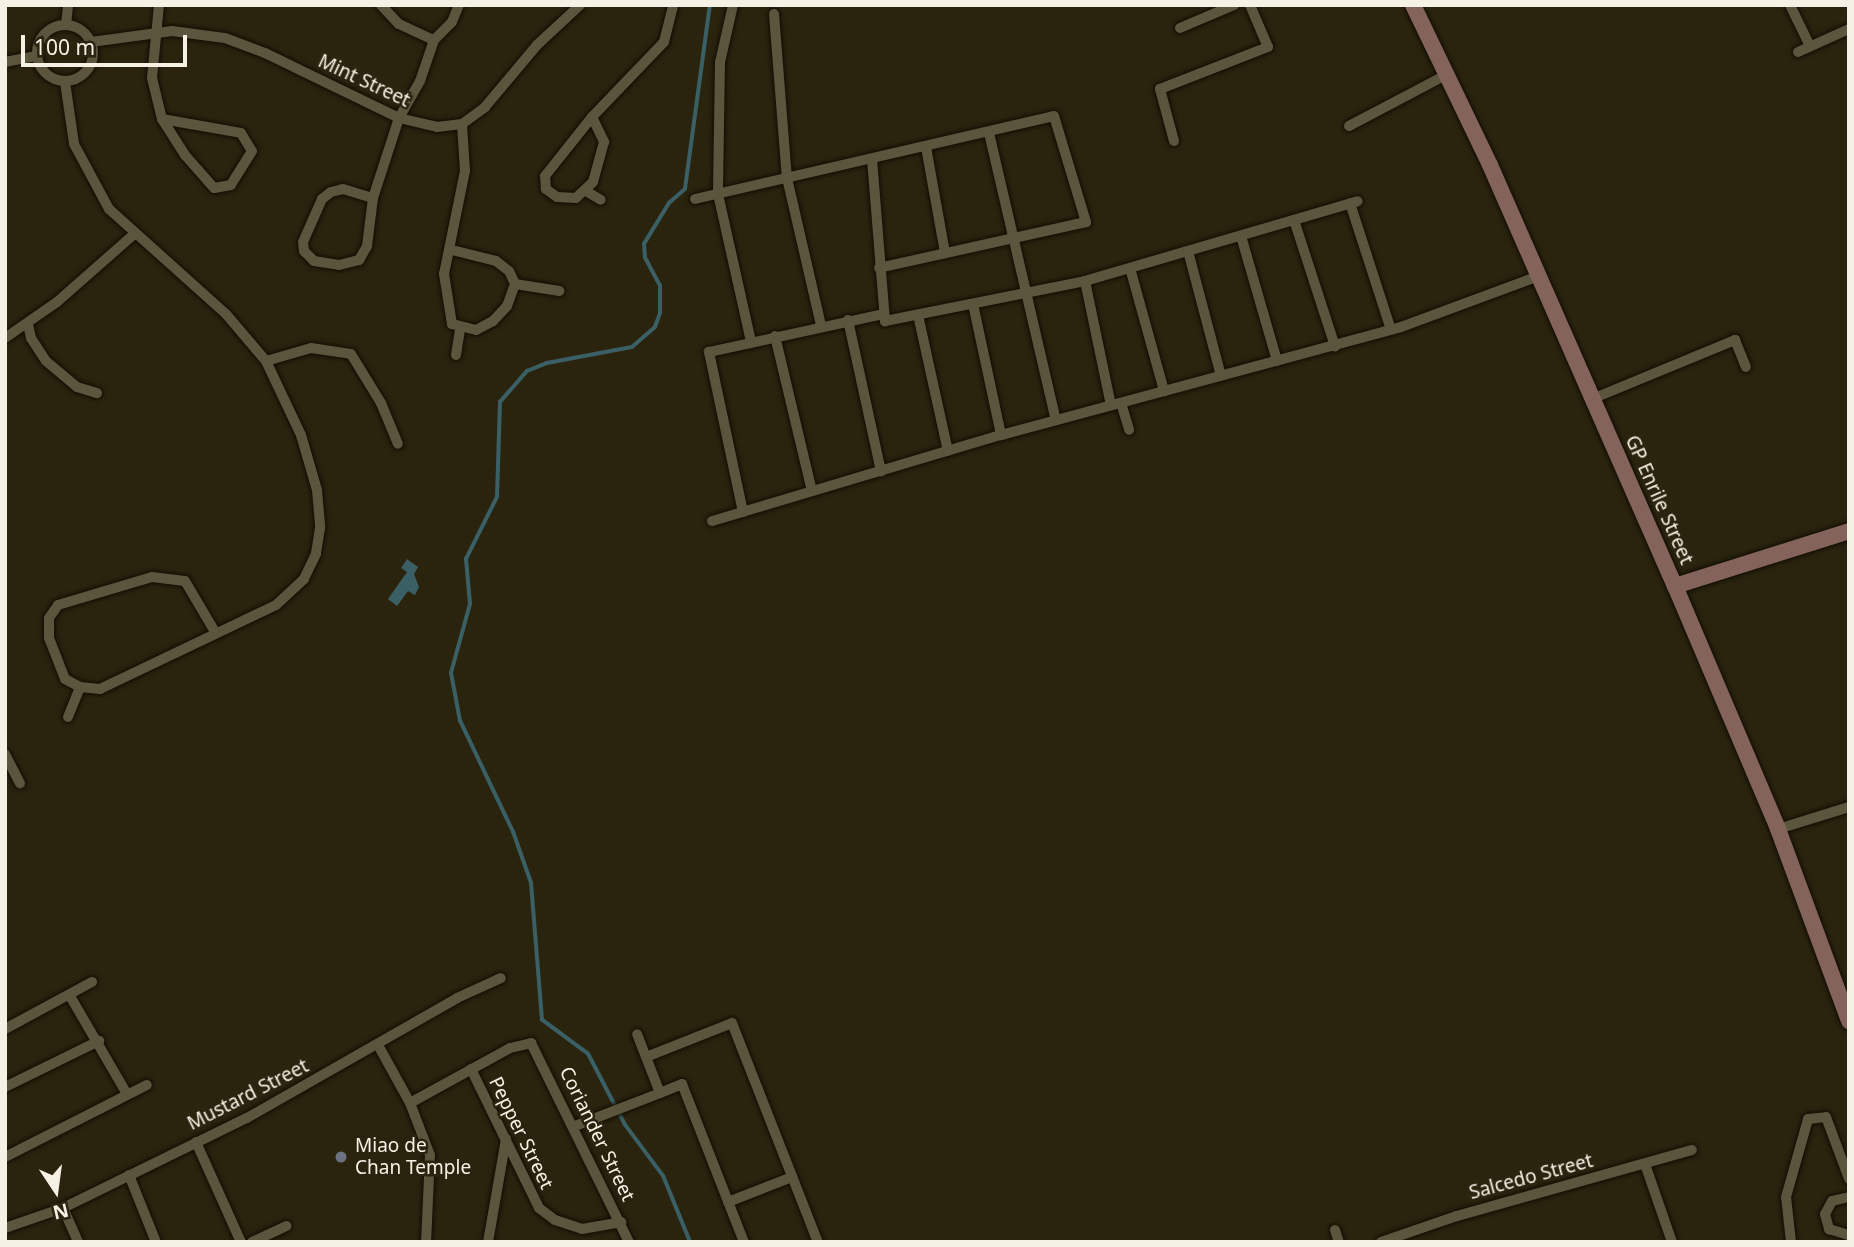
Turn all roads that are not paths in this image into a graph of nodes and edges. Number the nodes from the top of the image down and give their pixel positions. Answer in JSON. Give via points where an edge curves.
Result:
{"nodes":[{"id":1,"x":68,"y":5,"type":"edge"},
{"id":2,"x":159,"y":5,"type":"edge"},
{"id":3,"x":381,"y":5,"type":"edge"},
{"id":4,"x":459,"y":5,"type":"edge"},
{"id":5,"x":673,"y":5,"type":"edge"},
{"id":6,"x":733,"y":5,"type":"edge"},
{"id":7,"x":1234,"y":5,"type":"edge"},
{"id":8,"x":1250,"y":5,"type":"edge"},
{"id":9,"x":1413,"y":5,"type":"edge"},
{"id":10,"x":1790,"y":5,"type":"edge"},
{"id":11,"x":578,"y":6,"type":"edge"},
{"id":12,"x":774,"y":14,"type":"dead end"},
{"id":13,"x":66,"y":25,"type":"junction"},
{"id":14,"x":1180,"y":28,"type":"dead end"},
{"id":15,"x":1849,"y":29,"type":"edge"},
{"id":16,"x":156,"y":32,"type":"junction"},
{"id":17,"x":434,"y":40,"type":"junction"},
{"id":18,"x":91,"y":42,"type":"junction"},
{"id":19,"x":1810,"y":46,"type":"junction"},
{"id":20,"x":1798,"y":52,"type":"dead end"},
{"id":21,"x":37,"y":56,"type":"junction"},
{"id":22,"x":5,"y":62,"type":"edge"},
{"id":23,"x":1444,"y":76,"type":"junction"},
{"id":24,"x":65,"y":82,"type":"junction"},
{"id":25,"x":592,"y":117,"type":"junction"},
{"id":26,"x":399,"y":118,"type":"junction"},
{"id":27,"x":162,"y":119,"type":"junction"},
{"id":28,"x":463,"y":124,"type":"junction"},
{"id":29,"x":1349,"y":125,"type":"dead end"},
{"id":30,"x":989,"y":133,"type":"junction"},
{"id":31,"x":1174,"y":141,"type":"dead end"},
{"id":32,"x":926,"y":147,"type":"junction"},
{"id":33,"x":872,"y":159,"type":"junction"},
{"id":34,"x":787,"y":178,"type":"junction"},
{"id":35,"x":586,"y":191,"type":"junction"},
{"id":36,"x":718,"y":194,"type":"junction"},
{"id":37,"x":373,"y":198,"type":"junction"},
{"id":38,"x":695,"y":199,"type":"dead end"},
{"id":39,"x":601,"y":200,"type":"dead end"},
{"id":40,"x":1294,"y":220,"type":"junction"},
{"id":41,"x":134,"y":234,"type":"junction"},
{"id":42,"x":1241,"y":236,"type":"junction"},
{"id":43,"x":1016,"y":238,"type":"junction"},
{"id":44,"x":452,"y":250,"type":"junction"},
{"id":45,"x":1188,"y":251,"type":"junction"},
{"id":46,"x":945,"y":253,"type":"junction"},
{"id":47,"x":879,"y":268,"type":"junction"},
{"id":48,"x":1130,"y":268,"type":"junction"},
{"id":49,"x":1539,"y":276,"type":"junction"},
{"id":50,"x":1085,"y":281,"type":"junction"},
{"id":51,"x":515,"y":284,"type":"junction"},
{"id":52,"x":559,"y":291,"type":"dead end"},
{"id":53,"x":1028,"y":292,"type":"junction"},
{"id":54,"x":973,"y":303,"type":"junction"},
{"id":55,"x":884,"y":314,"type":"junction"},
{"id":56,"x":918,"y":315,"type":"junction"},
{"id":57,"x":848,"y":320,"type":"junction"},
{"id":58,"x":28,"y":324,"type":"junction"},
{"id":59,"x":821,"y":326,"type":"junction"},
{"id":60,"x":460,"y":329,"type":"junction"},
{"id":61,"x":1391,"y":330,"type":"junction"},
{"id":62,"x":775,"y":336,"type":"junction"},
{"id":63,"x":5,"y":338,"type":"edge"},
{"id":64,"x":751,"y":342,"type":"junction"},
{"id":65,"x":359,"y":345,"type":"dead end"},
{"id":66,"x":1335,"y":345,"type":"junction"},
{"id":67,"x":351,"y":354,"type":"junction"},
{"id":68,"x":456,"y":355,"type":"dead end"},
{"id":69,"x":266,"y":361,"type":"junction"},
{"id":70,"x":1277,"y":361,"type":"junction"},
{"id":71,"x":1746,"y":367,"type":"dead end"},
{"id":72,"x":1221,"y":376,"type":"junction"},
{"id":73,"x":1164,"y":391,"type":"junction"},
{"id":74,"x":97,"y":393,"type":"dead end"},
{"id":75,"x":1592,"y":399,"type":"junction"},
{"id":76,"x":1116,"y":404,"type":"junction"},
{"id":77,"x":1056,"y":420,"type":"junction"},
{"id":78,"x":1129,"y":430,"type":"dead end"},
{"id":79,"x":1001,"y":435,"type":"junction"},
{"id":80,"x":398,"y":444,"type":"dead end"},
{"id":81,"x":948,"y":451,"type":"junction"},
{"id":82,"x":881,"y":471,"type":"junction"},
{"id":83,"x":812,"y":491,"type":"junction"},
{"id":84,"x":743,"y":512,"type":"junction"},
{"id":85,"x":712,"y":521,"type":"dead end"},
{"id":86,"x":1849,"y":531,"type":"edge"},
{"id":87,"x":1675,"y":586,"type":"junction"},
{"id":88,"x":215,"y":632,"type":"junction"},
{"id":89,"x":80,"y":687,"type":"junction"},
{"id":90,"x":68,"y":717,"type":"dead end"},
{"id":91,"x":5,"y":754,"type":"edge"},
{"id":92,"x":20,"y":783,"type":"dead end"},
{"id":93,"x":1849,"y":807,"type":"edge"},
{"id":94,"x":1778,"y":829,"type":"junction"},
{"id":95,"x":501,"y":978,"type":"dead end"},
{"id":96,"x":92,"y":982,"type":"dead end"},
{"id":97,"x":70,"y":996,"type":"junction"},
{"id":98,"x":1849,"y":1021,"type":"edge"},
{"id":99,"x":5,"y":1030,"type":"edge"},
{"id":100,"x":637,"y":1034,"type":"dead end"},
{"id":101,"x":99,"y":1041,"type":"junction"},
{"id":102,"x":378,"y":1045,"type":"junction"},
{"id":103,"x":646,"y":1057,"type":"junction"},
{"id":104,"x":471,"y":1069,"type":"junction"},
{"id":105,"x":147,"y":1085,"type":"dead end"},
{"id":106,"x":5,"y":1087,"type":"edge"},
{"id":107,"x":660,"y":1093,"type":"junction"},
{"id":108,"x":127,"y":1094,"type":"junction"},
{"id":109,"x":410,"y":1103,"type":"junction"},
{"id":110,"x":575,"y":1126,"type":"junction"},
{"id":111,"x":506,"y":1139,"type":"junction"},
{"id":112,"x":196,"y":1142,"type":"junction"},
{"id":113,"x":1692,"y":1150,"type":"dead end"},
{"id":114,"x":5,"y":1157,"type":"edge"},
{"id":115,"x":1645,"y":1164,"type":"junction"},
{"id":116,"x":129,"y":1175,"type":"junction"},
{"id":117,"x":792,"y":1177,"type":"junction"},
{"id":118,"x":1849,"y":1179,"type":"edge"},
{"id":119,"x":1849,"y":1197,"type":"edge"},
{"id":120,"x":728,"y":1202,"type":"junction"},
{"id":121,"x":63,"y":1208,"type":"junction"},
{"id":122,"x":621,"y":1222,"type":"junction"},
{"id":123,"x":286,"y":1226,"type":"dead end"},
{"id":124,"x":5,"y":1228,"type":"edge"},
{"id":125,"x":1849,"y":1235,"type":"edge"},
{"id":126,"x":78,"y":1242,"type":"edge"},
{"id":127,"x":156,"y":1242,"type":"edge"},
{"id":128,"x":241,"y":1242,"type":"edge"},
{"id":129,"x":252,"y":1242,"type":"edge"},
{"id":130,"x":426,"y":1242,"type":"edge"},
{"id":131,"x":488,"y":1242,"type":"edge"},
{"id":132,"x":629,"y":1242,"type":"edge"},
{"id":133,"x":744,"y":1242,"type":"edge"},
{"id":134,"x":818,"y":1242,"type":"edge"},
{"id":135,"x":1381,"y":1242,"type":"edge"},
{"id":136,"x":1672,"y":1242,"type":"edge"},
{"id":137,"x":1791,"y":1242,"type":"edge"}],
"edges":[{"from":1,"to":13,"type":"street"},
{"from":2,"to":16,"type":"street"},
{"from":3,"to":17,"type":"street","via":[[399,24]]},
{"from":4,"to":17,"type":"street","via":[[452,22]]},
{"from":5,"to":25,"type":"street","via":[[664,42]]},
{"from":6,"to":36,"type":"street","via":[[720,62]]},
{"from":7,"to":14,"type":"street"},
{"from":8,"to":31,"type":"street","via":[[1268,47],[1160,89]]},
{"from":9,"to":23,"type":"street","name":"GP Enrile Street"},
{"from":10,"to":19,"type":"street"},
{"from":11,"to":28,"type":"street","via":[[537,45],[485,107]]},
{"from":12,"to":34,"type":"street"},
{"from":13,"to":18,"type":"street","via":[[81,30]]},
{"from":13,"to":21,"type":"street","via":[[44,34]]},
{"from":15,"to":19,"type":"street"},
{"from":16,"to":18,"type":"street","name":"Mint Street"},
{"from":16,"to":26,"type":"street","name":"Mint Street","via":[[197,33],[244,45]]},
{"from":16,"to":27,"type":"street","via":[[152,78]]},
{"from":17,"to":26,"type":"street","via":[[420,81]]},
{"from":18,"to":24,"type":"street","via":[[89,69]]},
{"from":19,"to":20,"type":"street"},
{"from":21,"to":22,"type":"street"},
{"from":21,"to":24,"type":"street","via":[[43,72]]},
{"from":23,"to":29,"type":"street"},
{"from":23,"to":49,"type":"street","name":"GP Enrile Street"},
{"from":24,"to":41,"type":"street","via":[[74,144],[109,209]]},
{"from":25,"to":35,"type":"street","via":[[604,142]]},
{"from":25,"to":35,"type":"street","via":[[545,176],[546,190],[557,197],[576,198]]},
{"from":26,"to":28,"type":"street","name":"Mint Street","via":[[437,127]]},
{"from":26,"to":37,"type":"street"},
{"from":27,"to":27,"type":"street","via":[[241,133],[249,142],[252,151],[224,193],[185,155]]},
{"from":28,"to":44,"type":"street","via":[[465,171]]},
{"from":30,"to":32,"type":"street"},
{"from":30,"to":43,"type":"street"},
{"from":30,"to":43,"type":"street","via":[[1054,116],[1086,222]]},
{"from":32,"to":33,"type":"street"},
{"from":32,"to":46,"type":"street"},
{"from":33,"to":34,"type":"street"},
{"from":33,"to":47,"type":"street"},
{"from":34,"to":36,"type":"street"},
{"from":34,"to":59,"type":"street"},
{"from":35,"to":39,"type":"street"},
{"from":36,"to":38,"type":"street"},
{"from":36,"to":64,"type":"street"},
{"from":37,"to":37,"type":"street","via":[[367,246],[359,260],[339,265],[314,261],[299,252],[322,199],[331,191],[344,189]]},
{"from":40,"to":42,"type":"street"},
{"from":40,"to":61,"type":"street","via":[[1354,202]]},
{"from":40,"to":66,"type":"street"},
{"from":41,"to":58,"type":"street"},
{"from":41,"to":69,"type":"street","via":[[226,314]]},
{"from":42,"to":45,"type":"street"},
{"from":42,"to":70,"type":"street"},
{"from":43,"to":46,"type":"street"},
{"from":43,"to":53,"type":"street"},
{"from":44,"to":51,"type":"street","via":[[496,261],[509,271]]},
{"from":44,"to":60,"type":"street","via":[[444,274],[452,324]]},
{"from":45,"to":48,"type":"street"},
{"from":45,"to":72,"type":"street"},
{"from":46,"to":47,"type":"street"},
{"from":47,"to":55,"type":"street"},
{"from":48,"to":50,"type":"street"},
{"from":48,"to":73,"type":"street"},
{"from":49,"to":61,"type":"street"},
{"from":49,"to":75,"type":"street","name":"GP Enrile Street"},
{"from":50,"to":53,"type":"street"},
{"from":50,"to":76,"type":"street"},
{"from":51,"to":52,"type":"street"},
{"from":51,"to":60,"type":"street","via":[[515,293],[494,321],[476,330]]},
{"from":53,"to":54,"type":"street"},
{"from":53,"to":77,"type":"street"},
{"from":54,"to":56,"type":"street"},
{"from":54,"to":79,"type":"street"},
{"from":55,"to":56,"type":"street","via":[[885,321]]},
{"from":55,"to":57,"type":"street"},
{"from":56,"to":81,"type":"street"},
{"from":57,"to":59,"type":"street"},
{"from":57,"to":82,"type":"street"},
{"from":58,"to":63,"type":"street"},
{"from":58,"to":74,"type":"street","via":[[46,361],[77,387]]},
{"from":59,"to":62,"type":"street"},
{"from":60,"to":68,"type":"street"},
{"from":61,"to":66,"type":"street"},
{"from":62,"to":64,"type":"street"},
{"from":62,"to":83,"type":"street"},
{"from":64,"to":84,"type":"street","via":[[709,352]]},
{"from":65,"to":67,"type":"street"},
{"from":66,"to":70,"type":"street"},
{"from":67,"to":69,"type":"street","via":[[311,348]]},
{"from":67,"to":80,"type":"street","via":[[381,403]]},
{"from":69,"to":88,"type":"street","via":[[301,435],[317,490],[320,528],[316,554],[304,579],[276,605]]},
{"from":70,"to":72,"type":"street"},
{"from":71,"to":75,"type":"street","via":[[1735,340]]},
{"from":72,"to":73,"type":"street"},
{"from":73,"to":76,"type":"street"},
{"from":75,"to":87,"type":"street","name":"GP Enrile Street"},
{"from":76,"to":77,"type":"street"},
{"from":76,"to":78,"type":"street"},
{"from":77,"to":79,"type":"street"},
{"from":79,"to":81,"type":"street"},
{"from":81,"to":82,"type":"street"},
{"from":82,"to":83,"type":"street"},
{"from":83,"to":84,"type":"street"},
{"from":84,"to":85,"type":"street"},
{"from":86,"to":87,"type":"street"},
{"from":87,"to":94,"type":"street","name":"GP Enrile Street"},
{"from":88,"to":89,"type":"street","via":[[100,689]]},
{"from":88,"to":89,"type":"street","via":[[192,589],[175,578],[125,583],[58,605],[49,618],[49,638],[65,679]]},
{"from":89,"to":90,"type":"street"},
{"from":91,"to":92,"type":"street"},
{"from":93,"to":94,"type":"street"},
{"from":94,"to":98,"type":"street","name":"GP Enrile Street"},
{"from":95,"to":102,"type":"street","name":"Mustard Street"},
{"from":96,"to":97,"type":"street"},
{"from":97,"to":99,"type":"street"},
{"from":97,"to":101,"type":"street"},
{"from":100,"to":103,"type":"street"},
{"from":101,"to":106,"type":"street"},
{"from":101,"to":108,"type":"street"},
{"from":102,"to":109,"type":"street"},
{"from":102,"to":112,"type":"street","name":"Mustard Street"},
{"from":103,"to":107,"type":"street"},
{"from":103,"to":117,"type":"street","via":[[732,1023]]},
{"from":104,"to":109,"type":"street"},
{"from":104,"to":110,"type":"street","name":"Coriander Street","via":[[510,1048],[531,1043]]},
{"from":104,"to":111,"type":"street","name":"Pepper Street"},
{"from":105,"to":108,"type":"street"},
{"from":107,"to":110,"type":"street"},
{"from":107,"to":120,"type":"street","via":[[682,1084]]},
{"from":108,"to":114,"type":"street"},
{"from":109,"to":130,"type":"street","via":[[430,1155]]},
{"from":110,"to":122,"type":"street","name":"Coriander Street"},
{"from":111,"to":122,"type":"street","name":"Pepper Street","via":[[545,1214],[582,1229]]},
{"from":111,"to":131,"type":"street"},
{"from":112,"to":116,"type":"street","name":"Mustard Street"},
{"from":112,"to":128,"type":"street"},
{"from":113,"to":115,"type":"street","name":"Salcedo Street"},
{"from":115,"to":135,"type":"street","name":"Salcedo Street"},
{"from":115,"to":136,"type":"street"},
{"from":116,"to":121,"type":"street","name":"Mustard Street"},
{"from":116,"to":127,"type":"street"},
{"from":117,"to":120,"type":"street"},
{"from":117,"to":134,"type":"street"},
{"from":118,"to":137,"type":"street","via":[[1826,1117],[1808,1119],[1786,1197]]},
{"from":119,"to":125,"type":"street","via":[[1832,1201],[1825,1213],[1829,1229]]},
{"from":120,"to":133,"type":"street"},
{"from":121,"to":124,"type":"street","name":"Mustard Street"},
{"from":121,"to":126,"type":"street"},
{"from":122,"to":132,"type":"street","name":"Coriander Street"},
{"from":123,"to":129,"type":"street"}]}
